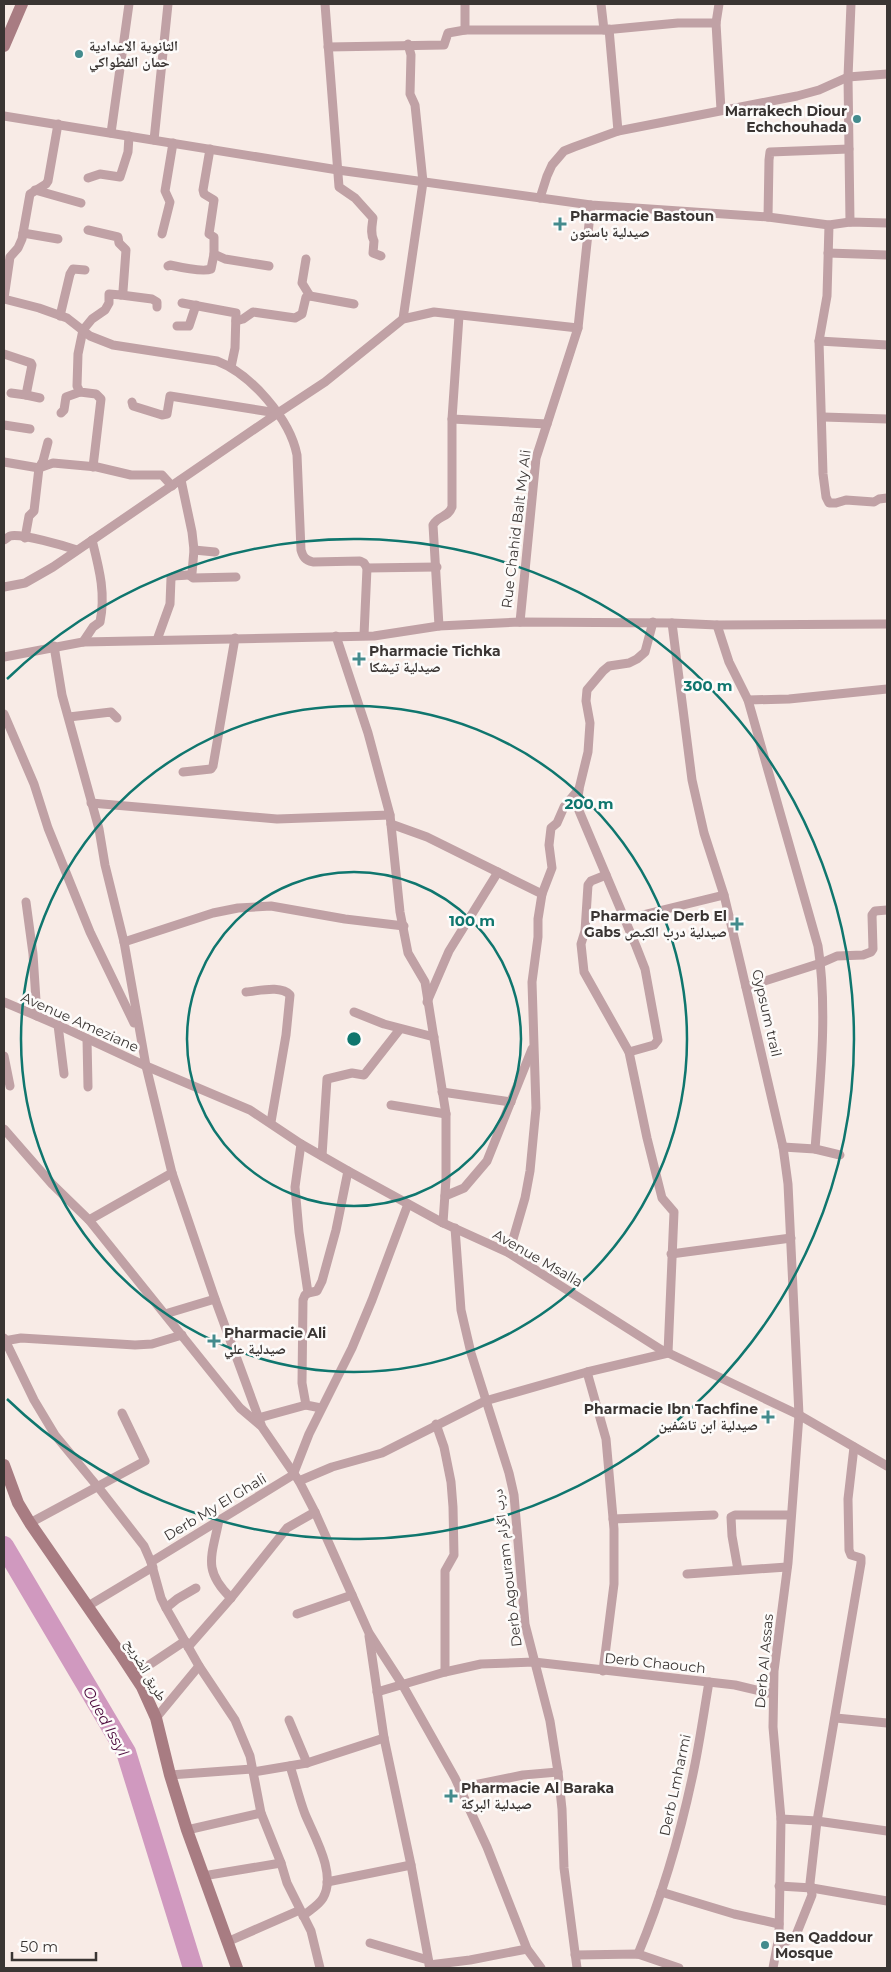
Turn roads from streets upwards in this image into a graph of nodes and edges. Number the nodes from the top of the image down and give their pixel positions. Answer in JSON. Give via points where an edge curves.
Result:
{"nodes":[{"id":1,"x":22,"y":4,"type":"edge"},
{"id":2,"x":130,"y":4,"type":"edge"},
{"id":3,"x":168,"y":4,"type":"edge"},
{"id":4,"x":326,"y":4,"type":"edge"},
{"id":5,"x":465,"y":4,"type":"edge"},
{"id":6,"x":601,"y":4,"type":"edge"},
{"id":7,"x":719,"y":4,"type":"edge"},
{"id":8,"x":851,"y":4,"type":"edge"},
{"id":9,"x":716,"y":23,"type":"junction"},
{"id":10,"x":464,"y":30,"type":"junction"},
{"id":11,"x":606,"y":30,"type":"junction"},
{"id":12,"x":408,"y":44,"type":"junction"},
{"id":13,"x":4,"y":46,"type":"edge"},
{"id":14,"x":328,"y":47,"type":"junction"},
{"id":15,"x":887,"y":74,"type":"edge"},
{"id":16,"x":848,"y":77,"type":"junction"},
{"id":17,"x":721,"y":110,"type":"junction"},
{"id":18,"x":4,"y":116,"type":"edge"},
{"id":19,"x":58,"y":124,"type":"junction"},
{"id":20,"x":618,"y":131,"type":"junction"},
{"id":21,"x":111,"y":133,"type":"junction"},
{"id":22,"x":129,"y":136,"type":"junction"},
{"id":23,"x":154,"y":140,"type":"junction"},
{"id":24,"x":173,"y":143,"type":"junction"},
{"id":25,"x":849,"y":148,"type":"junction"},
{"id":26,"x":210,"y":149,"type":"junction"},
{"id":27,"x":338,"y":170,"type":"junction"},
{"id":28,"x":88,"y":178,"type":"dead end"},
{"id":29,"x":423,"y":182,"type":"junction"},
{"id":30,"x":35,"y":190,"type":"junction"},
{"id":31,"x":540,"y":198,"type":"junction"},
{"id":32,"x":81,"y":202,"type":"dead end"},
{"id":33,"x":591,"y":205,"type":"junction"},
{"id":34,"x":768,"y":216,"type":"junction"},
{"id":35,"x":850,"y":222,"type":"junction"},
{"id":36,"x":887,"y":223,"type":"edge"},
{"id":37,"x":829,"y":225,"type":"junction"},
{"id":38,"x":88,"y":230,"type":"dead end"},
{"id":39,"x":22,"y":233,"type":"junction"},
{"id":40,"x":162,"y":234,"type":"dead end"},
{"id":41,"x":58,"y":239,"type":"dead end"},
{"id":42,"x":828,"y":253,"type":"junction"},
{"id":43,"x":214,"y":254,"type":"junction"},
{"id":44,"x":887,"y":255,"type":"edge"},
{"id":45,"x":381,"y":256,"type":"dead end"},
{"id":46,"x":306,"y":259,"type":"dead end"},
{"id":47,"x":168,"y":266,"type":"dead end"},
{"id":48,"x":269,"y":266,"type":"dead end"},
{"id":49,"x":86,"y":270,"type":"dead end"},
{"id":50,"x":121,"y":295,"type":"junction"},
{"id":51,"x":310,"y":296,"type":"junction"},
{"id":52,"x":4,"y":299,"type":"edge"},
{"id":53,"x":182,"y":303,"type":"dead end"},
{"id":54,"x":354,"y":304,"type":"dead end"},
{"id":55,"x":196,"y":305,"type":"junction"},
{"id":56,"x":157,"y":307,"type":"dead end"},
{"id":57,"x":60,"y":316,"type":"junction"},
{"id":58,"x":460,"y":316,"type":"junction"},
{"id":59,"x":403,"y":319,"type":"junction"},
{"id":60,"x":236,"y":321,"type":"junction"},
{"id":61,"x":177,"y":326,"type":"dead end"},
{"id":62,"x":578,"y":328,"type":"junction"},
{"id":63,"x":83,"y":330,"type":"junction"},
{"id":64,"x":819,"y":341,"type":"junction"},
{"id":65,"x":887,"y":345,"type":"edge"},
{"id":66,"x":4,"y":354,"type":"edge"},
{"id":67,"x":231,"y":366,"type":"junction"},
{"id":68,"x":80,"y":392,"type":"junction"},
{"id":69,"x":11,"y":393,"type":"dead end"},
{"id":70,"x":26,"y":395,"type":"junction"},
{"id":71,"x":40,"y":398,"type":"dead end"},
{"id":72,"x":132,"y":402,"type":"dead end"},
{"id":73,"x":61,"y":413,"type":"dead end"},
{"id":74,"x":278,"y":413,"type":"junction"},
{"id":75,"x":823,"y":417,"type":"junction"},
{"id":76,"x":452,"y":419,"type":"junction"},
{"id":77,"x":887,"y":419,"type":"edge"},
{"id":78,"x":547,"y":424,"type":"junction"},
{"id":79,"x":4,"y":425,"type":"edge"},
{"id":80,"x":30,"y":429,"type":"dead end"},
{"id":81,"x":48,"y":442,"type":"dead end"},
{"id":82,"x":4,"y":462,"type":"edge"},
{"id":83,"x":93,"y":467,"type":"junction"},
{"id":84,"x":40,"y":468,"type":"junction"},
{"id":85,"x":181,"y":480,"type":"junction"},
{"id":86,"x":172,"y":486,"type":"junction"},
{"id":87,"x":887,"y":498,"type":"edge"},
{"id":88,"x":25,"y":538,"type":"junction"},
{"id":89,"x":4,"y":540,"type":"edge"},
{"id":90,"x":92,"y":540,"type":"junction"},
{"id":91,"x":77,"y":550,"type":"junction"},
{"id":92,"x":194,"y":550,"type":"junction"},
{"id":93,"x":216,"y":552,"type":"dead end"},
{"id":94,"x":437,"y":567,"type":"junction"},
{"id":95,"x":368,"y":568,"type":"junction"},
{"id":96,"x":189,"y":575,"type":"junction"},
{"id":97,"x":236,"y":577,"type":"dead end"},
{"id":98,"x":4,"y":587,"type":"edge"},
{"id":99,"x":520,"y":622,"type":"junction"},
{"id":100,"x":653,"y":622,"type":"junction"},
{"id":101,"x":672,"y":623,"type":"junction"},
{"id":102,"x":887,"y":624,"type":"edge"},
{"id":103,"x":439,"y":626,"type":"junction"},
{"id":104,"x":717,"y":626,"type":"junction"},
{"id":105,"x":364,"y":635,"type":"junction"},
{"id":106,"x":336,"y":636,"type":"junction"},
{"id":107,"x":235,"y":638,"type":"junction"},
{"id":108,"x":157,"y":640,"type":"junction"},
{"id":109,"x":82,"y":642,"type":"junction"},
{"id":110,"x":54,"y":646,"type":"junction"},
{"id":111,"x":4,"y":657,"type":"edge"},
{"id":112,"x":887,"y":690,"type":"edge"},
{"id":113,"x":748,"y":700,"type":"junction"},
{"id":114,"x":4,"y":714,"type":"edge"},
{"id":115,"x":69,"y":717,"type":"junction"},
{"id":116,"x":117,"y":718,"type":"dead end"},
{"id":117,"x":183,"y":772,"type":"dead end"},
{"id":118,"x":580,"y":789,"type":"junction"},
{"id":119,"x":91,"y":803,"type":"junction"},
{"id":120,"x":390,"y":815,"type":"junction"},
{"id":121,"x":391,"y":824,"type":"junction"},
{"id":122,"x":498,"y":872,"type":"junction"},
{"id":123,"x":606,"y":875,"type":"junction"},
{"id":124,"x":542,"y":894,"type":"junction"},
{"id":125,"x":724,"y":895,"type":"junction"},
{"id":126,"x":26,"y":902,"type":"dead end"},
{"id":127,"x":887,"y":910,"type":"edge"},
{"id":128,"x":626,"y":919,"type":"junction"},
{"id":129,"x":404,"y":926,"type":"junction"},
{"id":130,"x":124,"y":942,"type":"junction"},
{"id":131,"x":821,"y":963,"type":"junction"},
{"id":132,"x":746,"y":987,"type":"junction"},
{"id":133,"x":246,"y":992,"type":"dead end"},
{"id":134,"x":4,"y":1002,"type":"edge"},
{"id":135,"x":427,"y":1002,"type":"junction"},
{"id":136,"x":354,"y":1012,"type":"dead end"},
{"id":137,"x":37,"y":1016,"type":"junction"},
{"id":138,"x":58,"y":1025,"type":"junction"},
{"id":139,"x":400,"y":1029,"type":"junction"},
{"id":140,"x":138,"y":1030,"type":"junction"},
{"id":141,"x":434,"y":1037,"type":"junction"},
{"id":142,"x":86,"y":1039,"type":"junction"},
{"id":143,"x":533,"y":1044,"type":"junction"},
{"id":144,"x":629,"y":1052,"type":"junction"},
{"id":145,"x":4,"y":1056,"type":"edge"},
{"id":146,"x":146,"y":1066,"type":"junction"},
{"id":147,"x":64,"y":1074,"type":"dead end"},
{"id":148,"x":10,"y":1086,"type":"dead end"},
{"id":149,"x":88,"y":1087,"type":"dead end"},
{"id":150,"x":442,"y":1092,"type":"junction"},
{"id":151,"x":512,"y":1102,"type":"junction"},
{"id":152,"x":391,"y":1105,"type":"dead end"},
{"id":153,"x":446,"y":1114,"type":"junction"},
{"id":154,"x":271,"y":1122,"type":"junction"},
{"id":155,"x":4,"y":1129,"type":"edge"},
{"id":156,"x":301,"y":1144,"type":"junction"},
{"id":157,"x":783,"y":1147,"type":"junction"},
{"id":158,"x":815,"y":1149,"type":"junction"},
{"id":159,"x":840,"y":1155,"type":"dead end"},
{"id":160,"x":322,"y":1156,"type":"junction"},
{"id":161,"x":348,"y":1171,"type":"junction"},
{"id":162,"x":172,"y":1173,"type":"junction"},
{"id":163,"x":445,"y":1196,"type":"junction"},
{"id":164,"x":408,"y":1204,"type":"junction"},
{"id":165,"x":89,"y":1220,"type":"junction"},
{"id":166,"x":442,"y":1224,"type":"junction"},
{"id":167,"x":455,"y":1228,"type":"junction"},
{"id":168,"x":790,"y":1238,"type":"junction"},
{"id":169,"x":509,"y":1253,"type":"junction"},
{"id":170,"x":671,"y":1254,"type":"junction"},
{"id":171,"x":308,"y":1293,"type":"junction"},
{"id":172,"x":215,"y":1298,"type":"junction"},
{"id":173,"x":165,"y":1314,"type":"junction"},
{"id":174,"x":182,"y":1335,"type":"junction"},
{"id":175,"x":4,"y":1340,"type":"edge"},
{"id":176,"x":668,"y":1353,"type":"junction"},
{"id":177,"x":587,"y":1372,"type":"junction"},
{"id":178,"x":485,"y":1402,"type":"junction"},
{"id":179,"x":306,"y":1405,"type":"junction"},
{"id":180,"x":321,"y":1408,"type":"junction"},
{"id":181,"x":122,"y":1413,"type":"dead end"},
{"id":182,"x":799,"y":1415,"type":"junction"},
{"id":183,"x":258,"y":1421,"type":"junction"},
{"id":184,"x":436,"y":1424,"type":"junction"},
{"id":185,"x":854,"y":1447,"type":"junction"},
{"id":186,"x":4,"y":1465,"type":"edge"},
{"id":187,"x":887,"y":1466,"type":"edge"},
{"id":188,"x":296,"y":1478,"type":"junction"},
{"id":189,"x":98,"y":1486,"type":"junction"},
{"id":190,"x":315,"y":1512,"type":"junction"},
{"id":191,"x":714,"y":1515,"type":"dead end"},
{"id":192,"x":792,"y":1516,"type":"junction"},
{"id":193,"x":613,"y":1519,"type":"junction"},
{"id":194,"x":219,"y":1520,"type":"junction"},
{"id":195,"x":30,"y":1523,"type":"junction"},
{"id":196,"x":152,"y":1564,"type":"junction"},
{"id":197,"x":787,"y":1566,"type":"junction"},
{"id":198,"x":738,"y":1570,"type":"junction"},
{"id":199,"x":687,"y":1574,"type":"dead end"},
{"id":200,"x":196,"y":1588,"type":"dead end"},
{"id":201,"x":352,"y":1595,"type":"junction"},
{"id":202,"x":231,"y":1598,"type":"junction"},
{"id":203,"x":88,"y":1606,"type":"junction"},
{"id":204,"x":166,"y":1608,"type":"junction"},
{"id":205,"x":297,"y":1614,"type":"dead end"},
{"id":206,"x":369,"y":1633,"type":"junction"},
{"id":207,"x":186,"y":1644,"type":"junction"},
{"id":208,"x":534,"y":1662,"type":"junction"},
{"id":209,"x":199,"y":1666,"type":"junction"},
{"id":210,"x":603,"y":1671,"type":"junction"},
{"id":211,"x":445,"y":1672,"type":"junction"},
{"id":212,"x":134,"y":1674,"type":"junction"},
{"id":213,"x":710,"y":1682,"type":"junction"},
{"id":214,"x":402,"y":1684,"type":"junction"},
{"id":215,"x":377,"y":1692,"type":"junction"},
{"id":216,"x":773,"y":1694,"type":"junction"},
{"id":217,"x":156,"y":1718,"type":"junction"},
{"id":218,"x":836,"y":1718,"type":"junction"},
{"id":219,"x":289,"y":1720,"type":"dead end"},
{"id":220,"x":887,"y":1723,"type":"edge"},
{"id":221,"x":384,"y":1738,"type":"junction"},
{"id":222,"x":307,"y":1763,"type":"junction"},
{"id":223,"x":290,"y":1766,"type":"junction"},
{"id":224,"x":253,"y":1771,"type":"junction"},
{"id":225,"x":558,"y":1772,"type":"junction"},
{"id":226,"x":170,"y":1775,"type":"junction"},
{"id":227,"x":459,"y":1788,"type":"junction"},
{"id":228,"x":261,"y":1814,"type":"junction"},
{"id":229,"x":781,"y":1819,"type":"junction"},
{"id":230,"x":817,"y":1821,"type":"junction"},
{"id":231,"x":187,"y":1830,"type":"junction"},
{"id":232,"x":887,"y":1831,"type":"edge"},
{"id":233,"x":281,"y":1863,"type":"junction"},
{"id":234,"x":411,"y":1865,"type":"junction"},
{"id":235,"x":203,"y":1876,"type":"junction"},
{"id":236,"x":327,"y":1882,"type":"junction"},
{"id":237,"x":779,"y":1886,"type":"junction"},
{"id":238,"x":812,"y":1888,"type":"junction"},
{"id":239,"x":661,"y":1892,"type":"junction"},
{"id":240,"x":887,"y":1901,"type":"edge"},
{"id":241,"x":301,"y":1913,"type":"junction"},
{"id":242,"x":779,"y":1924,"type":"junction"},
{"id":243,"x":226,"y":1942,"type":"junction"},
{"id":244,"x":370,"y":1942,"type":"dead end"},
{"id":245,"x":778,"y":1946,"type":"junction"},
{"id":246,"x":527,"y":1949,"type":"junction"},
{"id":247,"x":638,"y":1954,"type":"junction"},
{"id":248,"x":575,"y":1955,"type":"junction"},
{"id":249,"x":429,"y":1964,"type":"edge"},
{"id":250,"x":237,"y":1968,"type":"edge"},
{"id":251,"x":320,"y":1968,"type":"edge"},
{"id":252,"x":541,"y":1968,"type":"edge"},
{"id":253,"x":577,"y":1968,"type":"edge"},
{"id":254,"x":679,"y":1968,"type":"edge"},
{"id":255,"x":773,"y":1968,"type":"edge"}],
"edges":[{"from":1,"to":13,"type":"street"},
{"from":2,"to":21,"type":"street"},
{"from":3,"to":23,"type":"street"},
{"from":4,"to":14,"type":"street"},
{"from":5,"to":10,"type":"street"},
{"from":6,"to":11,"type":"street"},
{"from":7,"to":9,"type":"street"},
{"from":8,"to":16,"type":"street"},
{"from":9,"to":11,"type":"street"},
{"from":9,"to":17,"type":"street"},
{"from":10,"to":11,"type":"street"},
{"from":10,"to":12,"type":"street","via":[[448,33],[444,45]]},
{"from":11,"to":20,"type":"street"},
{"from":12,"to":14,"type":"street"},
{"from":12,"to":29,"type":"street","via":[[411,54],[410,94],[415,106]]},
{"from":14,"to":27,"type":"street"},
{"from":15,"to":16,"type":"street"},
{"from":16,"to":17,"type":"street","via":[[804,94]]},
{"from":16,"to":25,"type":"street"},
{"from":17,"to":20,"type":"street"},
{"from":18,"to":19,"type":"street"},
{"from":19,"to":21,"type":"street"},
{"from":19,"to":30,"type":"street","via":[[48,181]]},
{"from":20,"to":31,"type":"street","via":[[564,151],[549,170]]},
{"from":21,"to":22,"type":"street"},
{"from":22,"to":23,"type":"street"},
{"from":22,"to":28,"type":"street","via":[[120,177],[100,174]]},
{"from":23,"to":24,"type":"street"},
{"from":24,"to":26,"type":"street"},
{"from":24,"to":40,"type":"street","via":[[165,191],[170,202]]},
{"from":25,"to":34,"type":"street","via":[[770,152]]},
{"from":25,"to":35,"type":"street"},
{"from":26,"to":27,"type":"street"},
{"from":26,"to":43,"type":"street","via":[[204,194],[214,200],[209,234],[214,237]]},
{"from":27,"to":29,"type":"street"},
{"from":27,"to":45,"type":"street","via":[[339,187],[355,198],[373,218],[373,253]]},
{"from":29,"to":31,"type":"street"},
{"from":29,"to":59,"type":"street"},
{"from":30,"to":32,"type":"street"},
{"from":30,"to":39,"type":"street","via":[[28,200]]},
{"from":31,"to":33,"type":"street"},
{"from":33,"to":34,"type":"street"},
{"from":33,"to":62,"type":"street","name":"Rue Chahid Balt My Ali"},
{"from":34,"to":37,"type":"street"},
{"from":35,"to":36,"type":"street"},
{"from":35,"to":37,"type":"street"},
{"from":37,"to":42,"type":"street"},
{"from":38,"to":50,"type":"street","via":[[118,237],[125,248]]},
{"from":39,"to":41,"type":"street"},
{"from":39,"to":52,"type":"street","via":[[18,248],[10,257]]},
{"from":42,"to":44,"type":"street"},
{"from":42,"to":64,"type":"street","via":[[827,296]]},
{"from":43,"to":47,"type":"street","via":[[211,269],[206,271]]},
{"from":43,"to":48,"type":"street"},
{"from":46,"to":51,"type":"street","via":[[302,283]]},
{"from":49,"to":57,"type":"street","via":[[73,269],[70,274]]},
{"from":50,"to":56,"type":"street","via":[[152,299],[157,302]]},
{"from":50,"to":63,"type":"street","via":[[109,294],[105,310]]},
{"from":51,"to":54,"type":"street"},
{"from":51,"to":60,"type":"street","via":[[306,297],[302,314],[295,318],[253,312]]},
{"from":52,"to":57,"type":"street"},
{"from":53,"to":55,"type":"street"},
{"from":55,"to":60,"type":"street","via":[[236,313]]},
{"from":55,"to":61,"type":"street","via":[[189,326]]},
{"from":57,"to":63,"type":"street"},
{"from":58,"to":59,"type":"street","via":[[434,312]]},
{"from":58,"to":62,"type":"street"},
{"from":58,"to":76,"type":"street"},
{"from":59,"to":74,"type":"street","via":[[325,382]]},
{"from":60,"to":67,"type":"street"},
{"from":62,"to":78,"type":"street","name":"Rue Chahid Balt My Ali"},
{"from":63,"to":67,"type":"street","via":[[113,345]]},
{"from":63,"to":68,"type":"street","via":[[78,354],[77,386]]},
{"from":64,"to":65,"type":"street"},
{"from":64,"to":75,"type":"street"},
{"from":66,"to":70,"type":"street","via":[[32,365]]},
{"from":67,"to":74,"type":"street","via":[[246,377]]},
{"from":68,"to":73,"type":"street","via":[[66,397]]},
{"from":68,"to":83,"type":"street","via":[[96,394],[101,399]]},
{"from":69,"to":70,"type":"street"},
{"from":70,"to":71,"type":"street"},
{"from":72,"to":74,"type":"street","via":[[133,406],[162,415],[167,414],[170,396]]},
{"from":74,"to":85,"type":"street"},
{"from":74,"to":95,"type":"street","via":[[290,433],[297,455],[303,556],[313,562],[360,561]]},
{"from":75,"to":77,"type":"street"},
{"from":75,"to":87,"type":"street","via":[[823,474],[829,503],[846,500],[874,502]]},
{"from":76,"to":78,"type":"street"},
{"from":76,"to":94,"type":"street","via":[[452,508],[448,515],[433,524]]},
{"from":78,"to":99,"type":"street","name":"Rue Chahid Balt My Ali","via":[[536,458]]},
{"from":79,"to":80,"type":"street"},
{"from":81,"to":84,"type":"street"},
{"from":82,"to":84,"type":"street"},
{"from":83,"to":84,"type":"street","via":[[53,463]]},
{"from":83,"to":86,"type":"street","via":[[131,475],[162,476]]},
{"from":84,"to":88,"type":"street","via":[[34,511],[29,516]]},
{"from":85,"to":86,"type":"street"},
{"from":85,"to":92,"type":"street"},
{"from":86,"to":90,"type":"street"},
{"from":88,"to":89,"type":"street","via":[[11,536]]},
{"from":88,"to":91,"type":"street"},
{"from":90,"to":91,"type":"street"},
{"from":90,"to":109,"type":"street","via":[[103,589],[102,612],[100,622]]},
{"from":91,"to":98,"type":"street","via":[[37,577]]},
{"from":92,"to":93,"type":"street"},
{"from":92,"to":96,"type":"street","via":[[192,573]]},
{"from":94,"to":95,"type":"street"},
{"from":94,"to":103,"type":"street"},
{"from":95,"to":105,"type":"street"},
{"from":96,"to":97,"type":"street","via":[[193,578]]},
{"from":96,"to":108,"type":"street","via":[[171,578],[170,604]]},
{"from":99,"to":100,"type":"street"},
{"from":99,"to":103,"type":"street"},
{"from":100,"to":101,"type":"street"},
{"from":100,"to":118,"type":"street","via":[[645,652],[629,663],[609,666],[588,690],[588,752]]},
{"from":101,"to":104,"type":"street"},
{"from":101,"to":125,"type":"street","name":"Gypsum trail","via":[[692,780],[704,834]]},
{"from":102,"to":104,"type":"street"},
{"from":103,"to":105,"type":"street"},
{"from":104,"to":113,"type":"street","via":[[729,662]]},
{"from":105,"to":106,"type":"street"},
{"from":106,"to":107,"type":"street"},
{"from":106,"to":120,"type":"street"},
{"from":107,"to":108,"type":"street"},
{"from":107,"to":117,"type":"street","via":[[213,766],[211,769]]},
{"from":108,"to":109,"type":"street"},
{"from":109,"to":110,"type":"street"},
{"from":110,"to":111,"type":"street"},
{"from":110,"to":115,"type":"street"},
{"from":112,"to":113,"type":"street","via":[[789,700]]},
{"from":113,"to":131,"type":"street"},
{"from":114,"to":140,"type":"street","via":[[90,932]]},
{"from":115,"to":116,"type":"street","via":[[111,712]]},
{"from":115,"to":119,"type":"street"},
{"from":118,"to":123,"type":"street","via":[[577,806]]},
{"from":118,"to":124,"type":"street","via":[[551,828],[552,868]]},
{"from":119,"to":120,"type":"street","via":[[277,819]]},
{"from":119,"to":130,"type":"street"},
{"from":120,"to":121,"type":"street"},
{"from":121,"to":122,"type":"street","via":[[427,836]]},
{"from":121,"to":129,"type":"street"},
{"from":122,"to":124,"type":"street"},
{"from":122,"to":135,"type":"street","via":[[449,951]]},
{"from":123,"to":128,"type":"street"},
{"from":123,"to":144,"type":"street","via":[[588,885],[582,961],[590,985]]},
{"from":124,"to":143,"type":"street","via":[[532,982]]},
{"from":125,"to":128,"type":"street"},
{"from":125,"to":132,"type":"street","name":"Gypsum trail"},
{"from":126,"to":137,"type":"street"},
{"from":127,"to":131,"type":"street","via":[[875,911],[872,916],[871,952],[837,956]]},
{"from":128,"to":144,"type":"street","via":[[644,969],[658,1040],[654,1045]]},
{"from":129,"to":130,"type":"street","via":[[271,906],[213,913]]},
{"from":129,"to":135,"type":"street","via":[[408,953],[424,982]]},
{"from":130,"to":140,"type":"street"},
{"from":131,"to":132,"type":"street"},
{"from":131,"to":158,"type":"street","via":[[822,1068]]},
{"from":132,"to":157,"type":"street","name":"Gypsum trail"},
{"from":133,"to":154,"type":"street","via":[[277,989],[290,995]]},
{"from":134,"to":137,"type":"street","name":"Avenue Ameziane"},
{"from":135,"to":141,"type":"street"},
{"from":136,"to":139,"type":"street"},
{"from":137,"to":138,"type":"street","name":"Avenue Ameziane"},
{"from":138,"to":142,"type":"street","name":"Avenue Ameziane"},
{"from":138,"to":147,"type":"street"},
{"from":139,"to":141,"type":"street"},
{"from":139,"to":160,"type":"street","via":[[364,1075],[352,1073],[327,1079]]},
{"from":140,"to":146,"type":"street"},
{"from":141,"to":150,"type":"street"},
{"from":142,"to":146,"type":"street","name":"Avenue Ameziane"},
{"from":142,"to":149,"type":"street"},
{"from":143,"to":151,"type":"street"},
{"from":143,"to":169,"type":"street","via":[[536,1108],[530,1171]]},
{"from":144,"to":170,"type":"street","via":[[662,1198],[674,1212]]},
{"from":145,"to":148,"type":"street"},
{"from":146,"to":154,"type":"street","name":"Avenue Msalla","via":[[222,1097]]},
{"from":146,"to":162,"type":"street"},
{"from":150,"to":151,"type":"street"},
{"from":150,"to":153,"type":"street"},
{"from":151,"to":163,"type":"street","via":[[487,1161],[464,1188]]},
{"from":152,"to":153,"type":"street"},
{"from":153,"to":163,"type":"street"},
{"from":154,"to":156,"type":"street","name":"Avenue Msalla"},
{"from":155,"to":165,"type":"street"},
{"from":156,"to":160,"type":"street","name":"Avenue Msalla"},
{"from":156,"to":171,"type":"street","via":[[295,1187]]},
{"from":157,"to":158,"type":"street"},
{"from":157,"to":168,"type":"street","name":"Gypsum trail"},
{"from":158,"to":159,"type":"street"},
{"from":160,"to":161,"type":"street","name":"Avenue Msalla"},
{"from":161,"to":164,"type":"street","name":"Avenue Msalla"},
{"from":161,"to":171,"type":"street","via":[[322,1281],[317,1292]]},
{"from":162,"to":165,"type":"street"},
{"from":162,"to":172,"type":"street"},
{"from":163,"to":166,"type":"street"},
{"from":164,"to":166,"type":"street","name":"Avenue Msalla"},
{"from":164,"to":180,"type":"street","via":[[355,1340]]},
{"from":165,"to":173,"type":"street"},
{"from":166,"to":167,"type":"street","name":"Avenue Msalla"},
{"from":167,"to":169,"type":"street","name":"Avenue Msalla"},
{"from":167,"to":178,"type":"street","name":"Derb Agouram درب اڭرام","via":[[461,1310]]},
{"from":168,"to":170,"type":"street"},
{"from":168,"to":182,"type":"street","name":"Gypsum trail"},
{"from":169,"to":176,"type":"street","name":"Avenue Msalla"},
{"from":170,"to":176,"type":"street"},
{"from":171,"to":179,"type":"street","via":[[303,1304],[302,1383]]},
{"from":172,"to":173,"type":"street"},
{"from":172,"to":183,"type":"street"},
{"from":173,"to":174,"type":"street"},
{"from":174,"to":175,"type":"street","via":[[152,1344],[135,1345],[21,1338]]},
{"from":174,"to":183,"type":"street","via":[[240,1408]]},
{"from":175,"to":189,"type":"street","via":[[55,1435]]},
{"from":176,"to":177,"type":"street","name":"Derb My El Ghali"},
{"from":176,"to":182,"type":"street","name":"Avenue Msalla"},
{"from":177,"to":178,"type":"street","name":"Derb My El Ghali"},
{"from":177,"to":193,"type":"street","via":[[606,1439]]},
{"from":178,"to":184,"type":"street","name":"Derb My El Ghali"},
{"from":178,"to":208,"type":"street","name":"Derb Agouram درب اڭرام","via":[[510,1473],[525,1624]]},
{"from":179,"to":180,"type":"street"},
{"from":179,"to":183,"type":"street"},
{"from":180,"to":188,"type":"street"},
{"from":181,"to":189,"type":"street","via":[[145,1461]]},
{"from":182,"to":185,"type":"street","name":"Avenue Msalla"},
{"from":182,"to":192,"type":"street","name":"Derb Al Assas"},
{"from":183,"to":188,"type":"street"},
{"from":184,"to":188,"type":"street","name":"Derb My El Ghali","via":[[382,1453]]},
{"from":184,"to":211,"type":"street","via":[[447,1464],[454,1556],[445,1571]]},
{"from":185,"to":187,"type":"street","name":"Avenue Msalla"},
{"from":185,"to":218,"type":"street","via":[[848,1499],[849,1550],[851,1555],[861,1560]]},
{"from":186,"to":195,"type":"street","name":"طريق الضريح","via":[[18,1503]]},
{"from":188,"to":190,"type":"street"},
{"from":188,"to":194,"type":"street","name":"Derb My El Ghali"},
{"from":189,"to":195,"type":"street"},
{"from":189,"to":196,"type":"street","via":[[144,1546]]},
{"from":190,"to":201,"type":"street"},
{"from":190,"to":202,"type":"street","via":[[287,1528]]},
{"from":191,"to":193,"type":"street"},
{"from":192,"to":197,"type":"street","name":"Derb Al Assas"},
{"from":192,"to":198,"type":"street","via":[[731,1517]]},
{"from":193,"to":210,"type":"street","via":[[614,1584]]},
{"from":194,"to":196,"type":"street","name":"Derb My El Ghali"},
{"from":194,"to":202,"type":"street","via":[[212,1570],[220,1588]]},
{"from":195,"to":203,"type":"street","name":"طريق الضريح"},
{"from":196,"to":203,"type":"street","name":"Derb My El Ghali"},
{"from":196,"to":204,"type":"street"},
{"from":197,"to":198,"type":"street"},
{"from":197,"to":216,"type":"street","name":"Derb Al Assas"},
{"from":198,"to":199,"type":"street"},
{"from":200,"to":204,"type":"street"},
{"from":201,"to":205,"type":"street"},
{"from":201,"to":206,"type":"street"},
{"from":202,"to":207,"type":"street"},
{"from":203,"to":212,"type":"street","name":"طريق الضريح"},
{"from":204,"to":207,"type":"street"},
{"from":206,"to":214,"type":"street"},
{"from":206,"to":215,"type":"street"},
{"from":207,"to":209,"type":"street"},
{"from":207,"to":212,"type":"street"},
{"from":208,"to":210,"type":"street","name":"Derb Chaouch"},
{"from":208,"to":211,"type":"street","name":"Derb Chaouch","via":[[481,1664]]},
{"from":208,"to":225,"type":"street","name":"Derb Agouram درب اڭرام","via":[[550,1721]]},
{"from":209,"to":217,"type":"street"},
{"from":209,"to":224,"type":"street","via":[[235,1720]]},
{"from":210,"to":213,"type":"street","name":"Derb Chaouch"},
{"from":211,"to":214,"type":"street","name":"Derb Chaouch"},
{"from":212,"to":217,"type":"street","name":"طريق الضريح"},
{"from":213,"to":216,"type":"street","name":"Derb Chaouch"},
{"from":213,"to":239,"type":"street","name":"Derb Lmharmi","via":[[696,1762]]},
{"from":214,"to":215,"type":"street","name":"Derb Chaouch"},
{"from":214,"to":227,"type":"street"},
{"from":215,"to":221,"type":"street"},
{"from":216,"to":229,"type":"street","name":"Derb Al Assas"},
{"from":217,"to":226,"type":"street","name":"طريق الضريح"},
{"from":218,"to":220,"type":"street"},
{"from":218,"to":230,"type":"street"},
{"from":219,"to":222,"type":"street"},
{"from":221,"to":222,"type":"street"},
{"from":221,"to":234,"type":"street"},
{"from":222,"to":223,"type":"street"},
{"from":223,"to":224,"type":"street"},
{"from":223,"to":236,"type":"street","via":[[326,1865]]},
{"from":224,"to":226,"type":"street"},
{"from":224,"to":228,"type":"street"},
{"from":225,"to":227,"type":"street","via":[[523,1775]]},
{"from":225,"to":248,"type":"street","name":"Derb Agouram درب اڭرام","via":[[564,1868]]},
{"from":226,"to":231,"type":"street","name":"طريق الضريح"},
{"from":227,"to":246,"type":"street","via":[[487,1847]]},
{"from":228,"to":231,"type":"street"},
{"from":228,"to":233,"type":"street"},
{"from":229,"to":230,"type":"street"},
{"from":229,"to":237,"type":"street","name":"Derb Al Assas"},
{"from":230,"to":232,"type":"street"},
{"from":230,"to":238,"type":"street","via":[[810,1874]]},
{"from":231,"to":235,"type":"street","name":"طريق الضريح"},
{"from":233,"to":235,"type":"street"},
{"from":233,"to":241,"type":"street"},
{"from":234,"to":236,"type":"street"},
{"from":234,"to":249,"type":"street"},
{"from":235,"to":243,"type":"street","name":"طريق الضريح"},
{"from":236,"to":241,"type":"street","via":[[320,1903]]},
{"from":237,"to":238,"type":"street"},
{"from":237,"to":242,"type":"street","name":"Derb Al Assas"},
{"from":238,"to":240,"type":"street"},
{"from":238,"to":245,"type":"street","via":[[811,1899],[796,1935]]},
{"from":239,"to":242,"type":"street"},
{"from":239,"to":247,"type":"street","name":"Derb Lmharmi"},
{"from":241,"to":243,"type":"street"},
{"from":241,"to":251,"type":"street","via":[[311,1931]]},
{"from":242,"to":245,"type":"street","name":"Derb Al Assas"},
{"from":243,"to":250,"type":"street","name":"طريق الضريح"},
{"from":244,"to":249,"type":"street"},
{"from":245,"to":255,"type":"street","name":"Derb Al Assas"},
{"from":246,"to":249,"type":"street"},
{"from":246,"to":252,"type":"street"},
{"from":247,"to":248,"type":"street"},
{"from":247,"to":254,"type":"street"},
{"from":248,"to":253,"type":"street","name":"Derb Agouram درب اڭرام"}]}
